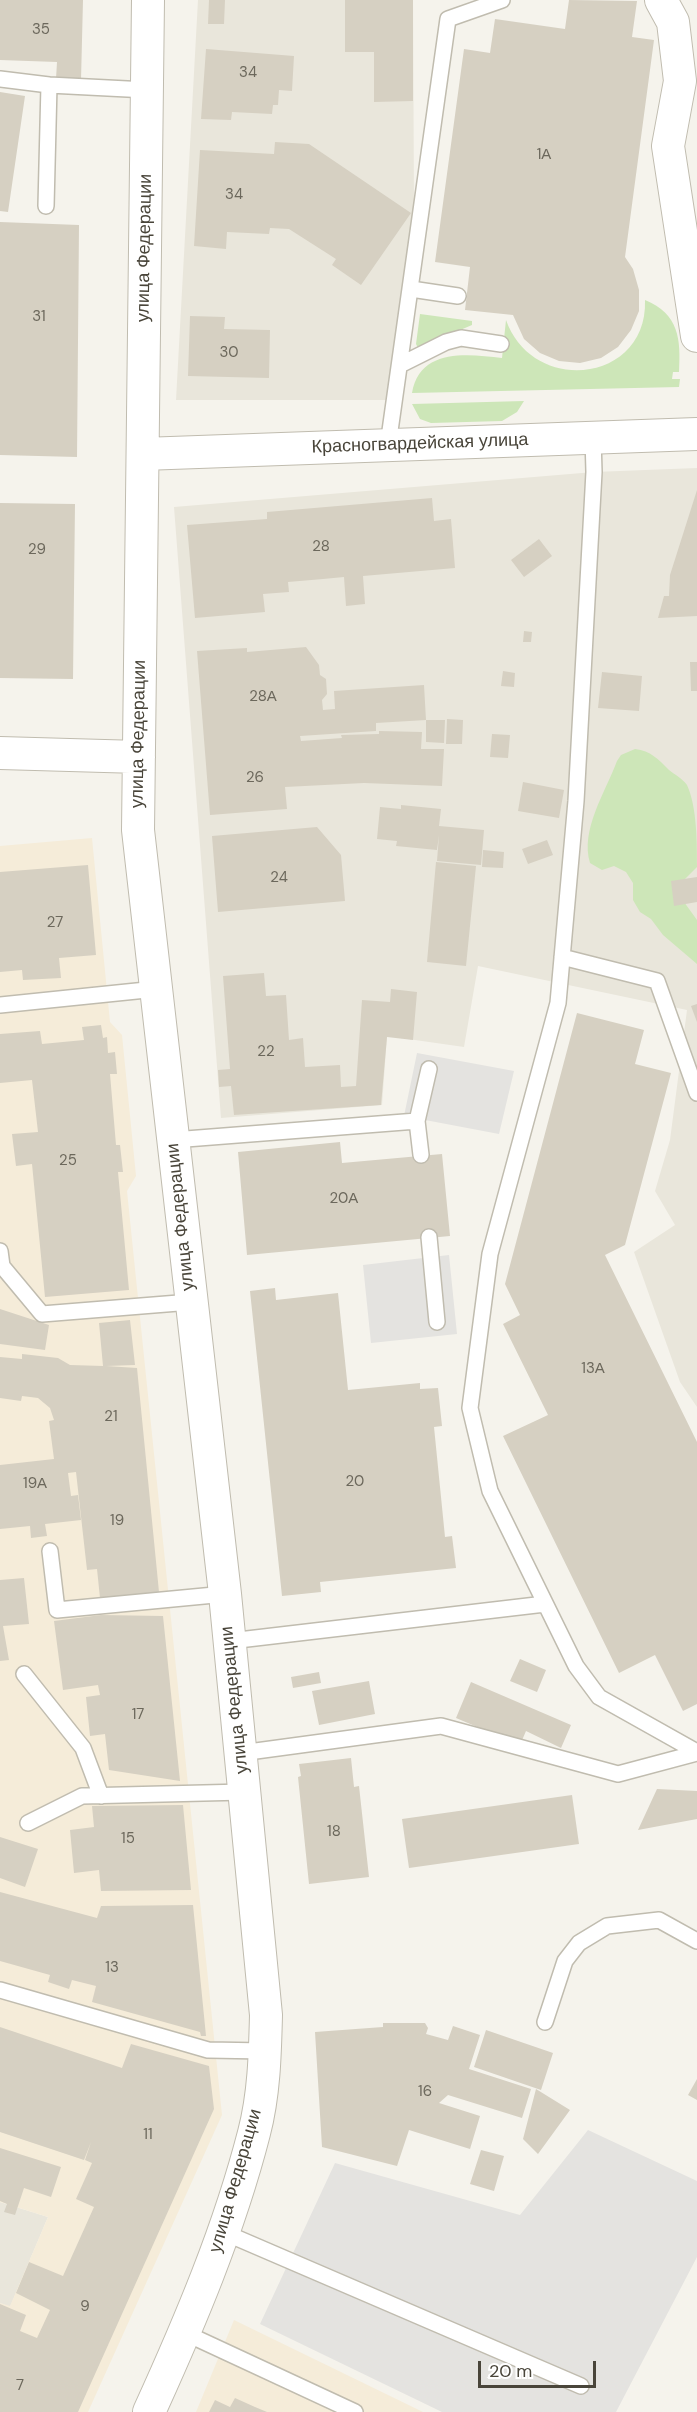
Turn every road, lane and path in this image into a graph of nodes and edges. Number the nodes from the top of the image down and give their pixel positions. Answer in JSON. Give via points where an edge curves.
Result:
{"nodes":[{"id":1,"x":148,"y":0,"type":"edge"},
{"id":2,"x":502,"y":0,"type":"edge"},
{"id":3,"x":661,"y":0,"type":"edge"},
{"id":4,"x":688,"y":74,"type":"edge"},
{"id":5,"x":0,"y":79,"type":"edge"},
{"id":6,"x":49,"y":85,"type":"junction"},
{"id":7,"x":147,"y":90,"type":"junction"},
{"id":8,"x":46,"y":206,"type":"dead end"},
{"id":9,"x":411,"y":289,"type":"junction"},
{"id":10,"x":458,"y":296,"type":"dead end"},
{"id":11,"x":697,"y":336,"type":"edge"},
{"id":12,"x":501,"y":344,"type":"dead end"},
{"id":13,"x":400,"y":365,"type":"junction"},
{"id":14,"x":697,"y":434,"type":"edge"},
{"id":15,"x":593,"y":438,"type":"junction"},
{"id":16,"x":388,"y":445,"type":"junction"},
{"id":17,"x":143,"y":454,"type":"junction"},
{"id":18,"x":0,"y":753,"type":"edge"},
{"id":19,"x":139,"y":757,"type":"junction"},
{"id":20,"x":562,"y":957,"type":"junction"},
{"id":21,"x":156,"y":989,"type":"junction"},
{"id":22,"x":0,"y":1005,"type":"edge"},
{"id":23,"x":429,"y":1069,"type":"dead end"},
{"id":24,"x":697,"y":1093,"type":"edge"},
{"id":25,"x":417,"y":1121,"type":"junction"},
{"id":26,"x":173,"y":1140,"type":"junction"},
{"id":27,"x":421,"y":1155,"type":"dead end"},
{"id":28,"x":429,"y":1238,"type":"dead end"},
{"id":29,"x":0,"y":1251,"type":"edge"},
{"id":30,"x":191,"y":1302,"type":"junction"},
{"id":31,"x":437,"y":1322,"type":"dead end"},
{"id":32,"x":50,"y":1551,"type":"dead end"},
{"id":33,"x":225,"y":1593,"type":"junction"},
{"id":34,"x":545,"y":1604,"type":"junction"},
{"id":35,"x":230,"y":1641,"type":"junction"},
{"id":36,"x":24,"y":1674,"type":"dead end"},
{"id":37,"x":241,"y":1753,"type":"junction"},
{"id":38,"x":697,"y":1753,"type":"edge"},
{"id":39,"x":244,"y":1791,"type":"junction"},
{"id":40,"x":101,"y":1796,"type":"junction"},
{"id":41,"x":28,"y":1823,"type":"dead end"},
{"id":42,"x":697,"y":1941,"type":"edge"},
{"id":43,"x":0,"y":1990,"type":"edge"},
{"id":44,"x":545,"y":2022,"type":"dead end"},
{"id":45,"x":265,"y":2051,"type":"junction"},
{"id":46,"x":223,"y":2232,"type":"junction"},
{"id":47,"x":185,"y":2333,"type":"junction"},
{"id":48,"x":581,"y":2386,"type":"dead end"},
{"id":49,"x":149,"y":2412,"type":"edge"},
{"id":50,"x":355,"y":2412,"type":"edge"}],
"edges":[{"from":1,"to":7,"type":"street","name":"улица Федерации"},
{"from":2,"to":9,"type":"lane","via":[[448,19]]},
{"from":3,"to":4,"type":"street","via":[[673,22]]},
{"from":4,"to":11,"type":"street","via":[[668,146]]},
{"from":5,"to":6,"type":"lane"},
{"from":6,"to":7,"type":"lane"},
{"from":6,"to":8,"type":"lane"},
{"from":7,"to":17,"type":"street","name":"улица Федерации"},
{"from":9,"to":10,"type":"lane"},
{"from":9,"to":13,"type":"lane"},
{"from":12,"to":13,"type":"lane","via":[[461,338]]},
{"from":13,"to":16,"type":"lane"},
{"from":14,"to":15,"type":"street","name":"Красногвардейская улица"},
{"from":15,"to":16,"type":"street","name":"Красногвардейская улица"},
{"from":15,"to":20,"type":"lane","via":[[576,801]]},
{"from":16,"to":17,"type":"street","name":"Красногвардейская улица"},
{"from":17,"to":19,"type":"street","name":"улица Федерации"},
{"from":18,"to":19,"type":"street"},
{"from":19,"to":21,"type":"street","name":"улица Федерации","via":[[138,830]]},
{"from":20,"to":24,"type":"lane","via":[[657,981]]},
{"from":20,"to":34,"type":"lane","via":[[558,1003],[490,1254],[470,1408],[490,1491]]},
{"from":21,"to":22,"type":"lane"},
{"from":21,"to":26,"type":"street","name":"улица Федерации"},
{"from":23,"to":25,"type":"lane"},
{"from":25,"to":26,"type":"lane"},
{"from":25,"to":27,"type":"lane"},
{"from":26,"to":30,"type":"street","name":"улица Федерации"},
{"from":28,"to":31,"type":"lane"},
{"from":29,"to":30,"type":"lane","via":[[2,1266],[42,1314]]},
{"from":30,"to":33,"type":"street","name":"улица Федерации"},
{"from":32,"to":33,"type":"lane","via":[[57,1610]]},
{"from":33,"to":35,"type":"street","name":"улица Федерации"},
{"from":34,"to":35,"type":"lane"},
{"from":34,"to":38,"type":"lane","via":[[576,1666],[598,1697]]},
{"from":35,"to":37,"type":"street","name":"улица Федерации"},
{"from":36,"to":40,"type":"lane","via":[[83,1748]]},
{"from":37,"to":38,"type":"lane","via":[[441,1726],[618,1774]]},
{"from":37,"to":39,"type":"street","name":"улица Федерации"},
{"from":39,"to":40,"type":"lane"},
{"from":39,"to":45,"type":"street","name":"улица Федерации","via":[[266,2015]]},
{"from":40,"to":41,"type":"lane","via":[[82,1796]]},
{"from":42,"to":44,"type":"lane","via":[[659,1920],[607,1926],[579,1942],[565,1960]]},
{"from":43,"to":45,"type":"lane","via":[[208,2050]]},
{"from":45,"to":46,"type":"street","name":"улица Федерации","via":[[254,2132]]},
{"from":46,"to":47,"type":"street","name":"улица Федерации"},
{"from":46,"to":48,"type":"lane"},
{"from":47,"to":49,"type":"street","name":"улица Федерации"},
{"from":47,"to":50,"type":"lane"}]}
